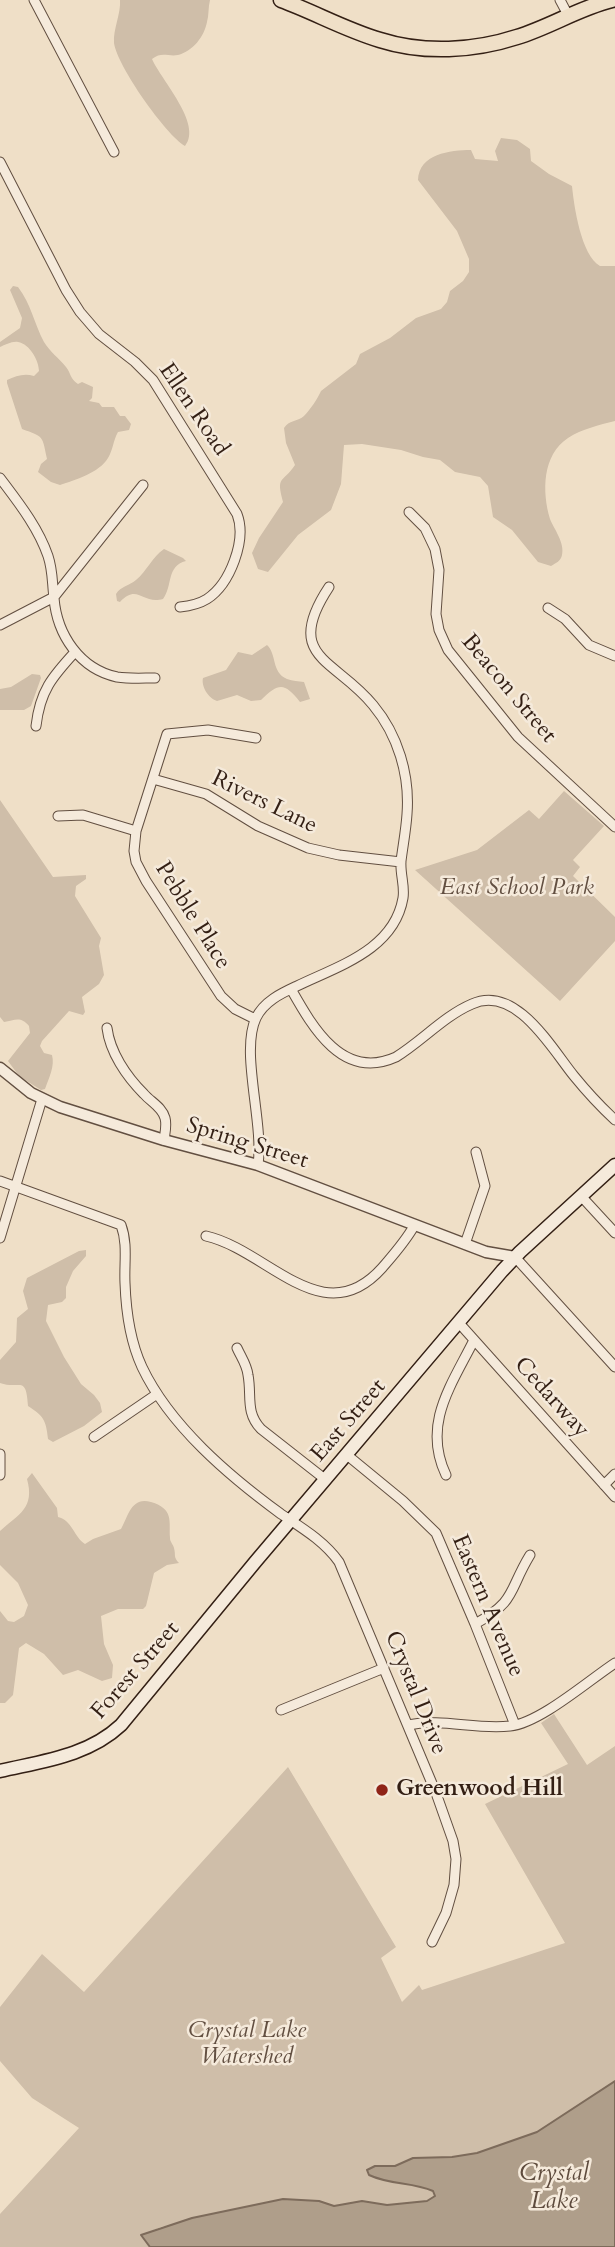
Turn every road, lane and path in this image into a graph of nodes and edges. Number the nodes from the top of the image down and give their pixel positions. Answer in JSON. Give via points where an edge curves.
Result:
{"nodes":[{"id":1,"x":34,"y":0,"type":"edge"},
{"id":2,"x":281,"y":0,"type":"edge"},
{"id":3,"x":560,"y":0,"type":"edge"},
{"id":4,"x":612,"y":0,"type":"edge"},
{"id":5,"x":568,"y":15,"type":"junction"},
{"id":6,"x":114,"y":152,"type":"dead end"},
{"id":7,"x":0,"y":162,"type":"edge"},
{"id":8,"x":0,"y":478,"type":"edge"},
{"id":9,"x":143,"y":485,"type":"dead end"},
{"id":10,"x":409,"y":512,"type":"dead end"},
{"id":11,"x":329,"y":587,"type":"dead end"},
{"id":12,"x":54,"y":597,"type":"junction"},
{"id":13,"x":180,"y":607,"type":"dead end"},
{"id":14,"x":548,"y":608,"type":"dead end"},
{"id":15,"x":0,"y":625,"type":"edge"},
{"id":16,"x":75,"y":652,"type":"junction"},
{"id":17,"x":615,"y":656,"type":"edge"},
{"id":18,"x":155,"y":678,"type":"dead end"},
{"id":19,"x":36,"y":726,"type":"dead end"},
{"id":20,"x":256,"y":738,"type":"dead end"},
{"id":21,"x":153,"y":779,"type":"junction"},
{"id":22,"x":58,"y":816,"type":"dead end"},
{"id":23,"x":615,"y":827,"type":"edge"},
{"id":24,"x":136,"y":831,"type":"junction"},
{"id":25,"x":401,"y":862,"type":"junction"},
{"id":26,"x":291,"y":989,"type":"junction"},
{"id":27,"x":255,"y":1020,"type":"junction"},
{"id":28,"x":107,"y":1028,"type":"dead end"},
{"id":29,"x":0,"y":1068,"type":"edge"},
{"id":30,"x":42,"y":1099,"type":"junction"},
{"id":31,"x":615,"y":1120,"type":"edge"},
{"id":32,"x":164,"y":1140,"type":"junction"},
{"id":33,"x":476,"y":1152,"type":"dead end"},
{"id":34,"x":258,"y":1165,"type":"junction"},
{"id":35,"x":615,"y":1165,"type":"edge"},
{"id":36,"x":0,"y":1181,"type":"edge"},
{"id":37,"x":16,"y":1186,"type":"junction"},
{"id":38,"x":581,"y":1196,"type":"junction"},
{"id":39,"x":414,"y":1226,"type":"junction"},
{"id":40,"x":615,"y":1233,"type":"edge"},
{"id":41,"x":206,"y":1236,"type":"dead end"},
{"id":42,"x":0,"y":1238,"type":"edge"},
{"id":43,"x":465,"y":1244,"type":"junction"},
{"id":44,"x":486,"y":1252,"type":"junction"},
{"id":45,"x":515,"y":1257,"type":"junction"},
{"id":46,"x":502,"y":1271,"type":"junction"},
{"id":47,"x":459,"y":1323,"type":"junction"},
{"id":48,"x":474,"y":1340,"type":"junction"},
{"id":49,"x":237,"y":1349,"type":"dead end"},
{"id":50,"x":615,"y":1367,"type":"edge"},
{"id":51,"x":156,"y":1394,"type":"junction"},
{"id":52,"x":94,"y":1437,"type":"dead end"},
{"id":53,"x":0,"y":1454,"type":"edge"},
{"id":54,"x":347,"y":1455,"type":"junction"},
{"id":55,"x":615,"y":1474,"type":"edge"},
{"id":56,"x":0,"y":1475,"type":"edge"},
{"id":57,"x":446,"y":1475,"type":"dead end"},
{"id":58,"x":326,"y":1479,"type":"junction"},
{"id":59,"x":604,"y":1485,"type":"junction"},
{"id":60,"x":615,"y":1497,"type":"edge"},
{"id":61,"x":291,"y":1520,"type":"junction"},
{"id":62,"x":530,"y":1555,"type":"dead end"},
{"id":63,"x":215,"y":1612,"type":"joint"},
{"id":64,"x":475,"y":1624,"type":"junction"},
{"id":65,"x":615,"y":1662,"type":"edge"},
{"id":66,"x":384,"y":1668,"type":"junction"},
{"id":67,"x":281,"y":1710,"type":"dead end"},
{"id":68,"x":515,"y":1725,"type":"junction"},
{"id":69,"x":408,"y":1726,"type":"junction"},
{"id":70,"x":0,"y":1770,"type":"edge"},
{"id":71,"x":432,"y":1942,"type":"dead end"}],
"edges":[{"from":1,"to":6,"type":"street"},
{"from":2,"to":5,"type":"main road","via":[[379,40],[419,48],[497,43]]},
{"from":3,"to":5,"type":"street"},
{"from":4,"to":5,"type":"main road"},
{"from":7,"to":13,"type":"street","name":"Ellen Road","via":[[76,305],[99,334],[153,380],[237,514],[239,548],[221,585],[210,597]]},
{"from":8,"to":12,"type":"street","via":[[44,545]]},
{"from":9,"to":12,"type":"street"},
{"from":10,"to":23,"type":"street","name":"Beacon Street","via":[[425,528],[435,549],[439,569],[436,614],[448,650],[518,737]]},
{"from":11,"to":25,"type":"street","via":[[311,617],[311,638],[324,661],[371,702],[397,745],[408,799]]},
{"from":12,"to":15,"type":"street"},
{"from":12,"to":16,"type":"street","via":[[60,624]]},
{"from":14,"to":17,"type":"street","via":[[591,647]]},
{"from":16,"to":18,"type":"street","via":[[110,675]]},
{"from":16,"to":19,"type":"street","via":[[46,687]]},
{"from":20,"to":21,"type":"street","name":"Pebble Place","via":[[217,731],[168,733]]},
{"from":21,"to":24,"type":"street","name":"Pebble Place"},
{"from":21,"to":25,"type":"street","name":"Rivers Lane","via":[[212,797],[296,844],[339,855]]},
{"from":22,"to":24,"type":"street","via":[[83,815]]},
{"from":24,"to":27,"type":"street","name":"Pebble Place","via":[[135,857],[146,881],[221,996]]},
{"from":25,"to":26,"type":"street","via":[[402,901],[382,938],[358,957]]},
{"from":26,"to":27,"type":"street","via":[[267,1004]]},
{"from":26,"to":31,"type":"street","via":[[331,1047],[362,1063],[396,1056],[474,1003],[501,1003],[541,1030],[581,1085]]},
{"from":27,"to":34,"type":"street","via":[[251,1050]]},
{"from":28,"to":32,"type":"street","via":[[113,1051],[163,1115]]},
{"from":29,"to":30,"type":"street","name":"Spring Street"},
{"from":30,"to":32,"type":"street","name":"Spring Street"},
{"from":30,"to":37,"type":"street"},
{"from":32,"to":34,"type":"street","name":"Spring Street"},
{"from":33,"to":43,"type":"street","via":[[485,1186]]},
{"from":34,"to":39,"type":"street","name":"Spring Street"},
{"from":35,"to":38,"type":"main road"},
{"from":36,"to":37,"type":"street"},
{"from":37,"to":42,"type":"street"},
{"from":37,"to":51,"type":"street","name":"Crystal Drive","via":[[120,1223],[131,1334]]},
{"from":38,"to":40,"type":"street"},
{"from":38,"to":45,"type":"main road"},
{"from":39,"to":41,"type":"street","via":[[370,1280],[336,1294],[312,1290]]},
{"from":39,"to":43,"type":"street","name":"Spring Street"},
{"from":43,"to":44,"type":"street","name":"Spring Street"},
{"from":44,"to":45,"type":"street","name":"Spring Street"},
{"from":44,"to":46,"type":"street","name":"Spring Street"},
{"from":45,"to":46,"type":"main road","name":"East Street"},
{"from":45,"to":50,"type":"street"},
{"from":46,"to":47,"type":"main road","name":"East Street"},
{"from":47,"to":48,"type":"street","name":"Cedarway"},
{"from":47,"to":54,"type":"main road","name":"East Street"},
{"from":48,"to":57,"type":"street","via":[[437,1422],[436,1446]]},
{"from":48,"to":59,"type":"street","name":"Cedarway"},
{"from":49,"to":58,"type":"street","via":[[248,1375],[253,1419]]},
{"from":51,"to":52,"type":"street"},
{"from":51,"to":61,"type":"street","name":"Crystal Drive","via":[[199,1445]]},
{"from":53,"to":56,"type":"street"},
{"from":54,"to":58,"type":"main road","name":"East Street"},
{"from":54,"to":64,"type":"street","name":"Eastern Avenue","via":[[434,1530]]},
{"from":55,"to":59,"type":"street"},
{"from":58,"to":61,"type":"main road","name":"East Street"},
{"from":59,"to":60,"type":"street","name":"Cedarway"},
{"from":61,"to":63,"type":"main road","name":"East Street"},
{"from":61,"to":66,"type":"street","name":"Crystal Drive","via":[[339,1562]]},
{"from":62,"to":64,"type":"street","via":[[508,1601]]},
{"from":63,"to":70,"type":"main road","name":"Forest Street","via":[[109,1736],[81,1751]]},
{"from":64,"to":68,"type":"street","name":"Eastern Avenue"},
{"from":65,"to":68,"type":"street","via":[[540,1714]]},
{"from":66,"to":67,"type":"street"},
{"from":66,"to":69,"type":"street","name":"Crystal Drive"},
{"from":68,"to":69,"type":"street"},
{"from":69,"to":71,"type":"street","name":"Crystal Drive","via":[[447,1821],[456,1859],[453,1891]]}]}
